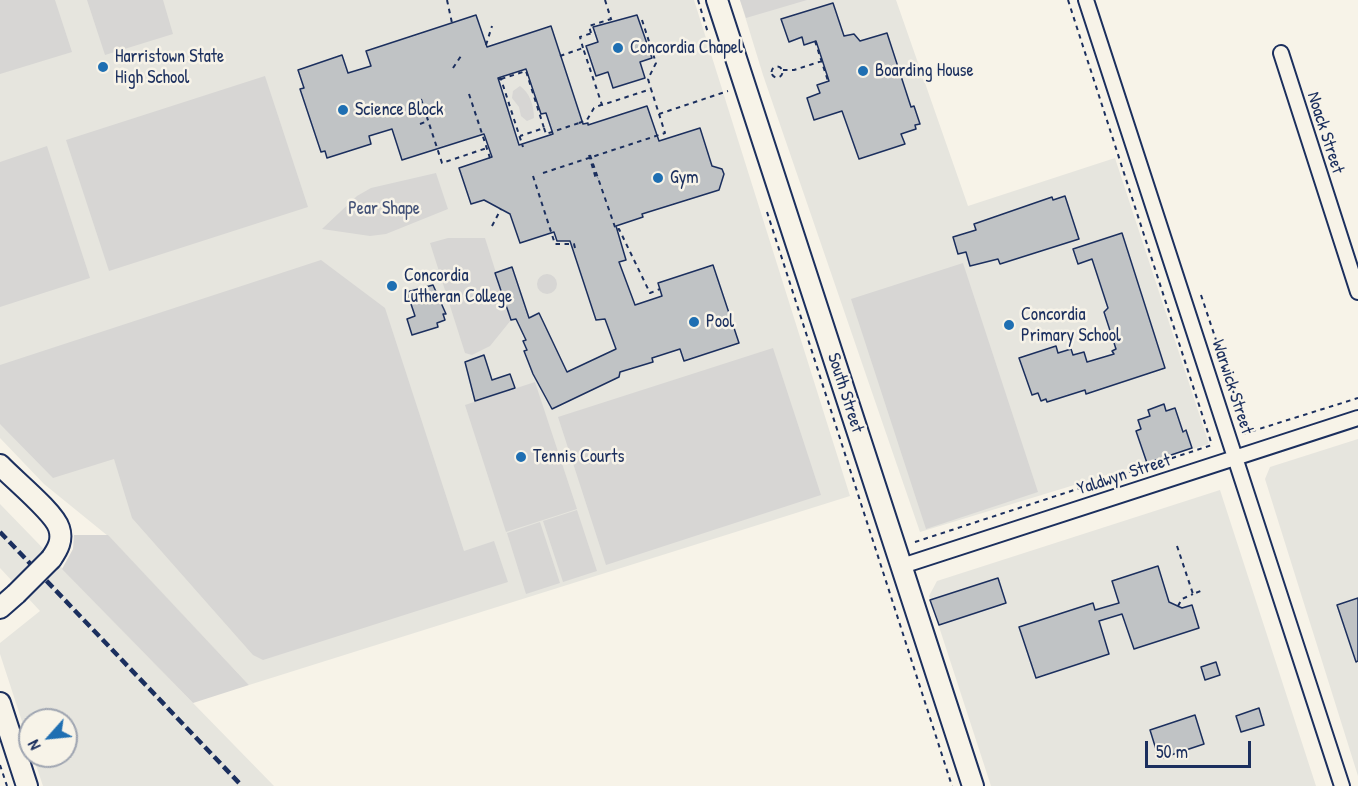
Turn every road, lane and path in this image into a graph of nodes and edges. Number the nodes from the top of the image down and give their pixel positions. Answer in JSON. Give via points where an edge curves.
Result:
{"nodes":[{"id":1,"x":447,"y":0,"type":"edge"},
{"id":2,"x":605,"y":0,"type":"edge"},
{"id":3,"x":717,"y":0,"type":"edge"},
{"id":4,"x":1068,"y":0,"type":"edge"},
{"id":5,"x":1086,"y":0,"type":"edge"},
{"id":6,"x":642,"y":20,"type":"dead end"},
{"id":7,"x":452,"y":23,"type":"dead end"},
{"id":8,"x":492,"y":26,"type":"dead end"},
{"id":9,"x":815,"y":41,"type":"dead end"},
{"id":10,"x":486,"y":45,"type":"dead end"},
{"id":11,"x":583,"y":48,"type":"junction"},
{"id":12,"x":462,"y":53,"type":"dead end"},
{"id":13,"x":1281,"y":53,"type":"dead end"},
{"id":14,"x":560,"y":56,"type":"dead end"},
{"id":15,"x":822,"y":61,"type":"junction"},
{"id":16,"x":453,"y":68,"type":"dead end"},
{"id":17,"x":783,"y":70,"type":"dead end"},
{"id":18,"x":828,"y":81,"type":"dead end"},
{"id":19,"x":651,"y":89,"type":"junction"},
{"id":20,"x":728,"y":91,"type":"dead end"},
{"id":21,"x":469,"y":94,"type":"dead end"},
{"id":22,"x":421,"y":99,"type":"dead end"},
{"id":23,"x":602,"y":105,"type":"junction"},
{"id":24,"x":659,"y":114,"type":"junction"},
{"id":25,"x":428,"y":121,"type":"junction"},
{"id":26,"x":420,"y":124,"type":"dead end"},
{"id":27,"x":544,"y":128,"type":"junction"},
{"id":28,"x":520,"y":136,"type":"junction"},
{"id":29,"x":523,"y":147,"type":"dead end"},
{"id":30,"x":487,"y":148,"type":"junction"},
{"id":31,"x":590,"y":156,"type":"junction"},
{"id":32,"x":491,"y":161,"type":"dead end"},
{"id":33,"x":543,"y":173,"type":"dead end"},
{"id":34,"x":533,"y":176,"type":"dead end"},
{"id":35,"x":765,"y":205,"type":"dead end"},
{"id":36,"x":501,"y":209,"type":"dead end"},
{"id":37,"x":492,"y":226,"type":"dead end"},
{"id":38,"x":575,"y":248,"type":"dead end"},
{"id":39,"x":660,"y":290,"type":"dead end"},
{"id":40,"x":1358,"y":292,"type":"edge"},
{"id":41,"x":1201,"y":295,"type":"dead end"},
{"id":42,"x":1358,"y":398,"type":"edge"},
{"id":43,"x":1358,"y":418,"type":"edge"},
{"id":44,"x":1247,"y":433,"type":"junction"},
{"id":45,"x":1229,"y":439,"type":"junction"},
{"id":46,"x":1212,"y":445,"type":"junction"},
{"id":47,"x":1236,"y":457,"type":"junction"},
{"id":48,"x":0,"y":465,"type":"edge"},
{"id":49,"x":915,"y":542,"type":"dead end"},
{"id":50,"x":1177,"y":546,"type":"dead end"},
{"id":51,"x":902,"y":566,"type":"junction"},
{"id":52,"x":1203,"y":590,"type":"dead end"},
{"id":53,"x":1193,"y":594,"type":"junction"},
{"id":54,"x":1178,"y":606,"type":"dead end"},
{"id":55,"x":0,"y":608,"type":"edge"},
{"id":56,"x":0,"y":703,"type":"edge"},
{"id":57,"x":0,"y":765,"type":"edge"},
{"id":58,"x":7,"y":786,"type":"edge"},
{"id":59,"x":27,"y":786,"type":"edge"},
{"id":60,"x":952,"y":786,"type":"edge"},
{"id":61,"x":973,"y":786,"type":"edge"},
{"id":62,"x":1342,"y":786,"type":"edge"}],
"edges":[{"from":1,"to":7,"type":"path"},
{"from":2,"to":11,"type":"path","via":[[611,20],[589,26],[593,33],[580,37]]},
{"from":3,"to":51,"type":"street","name":"South Street"},
{"from":4,"to":46,"type":"path"},
{"from":5,"to":45,"type":"street","name":"Warwick Street"},
{"from":6,"to":19,"type":"path","via":[[656,63],[648,79]]},
{"from":8,"to":10,"type":"path"},
{"from":9,"to":15,"type":"path"},
{"from":11,"to":14,"type":"path"},
{"from":11,"to":23,"type":"path"},
{"from":12,"to":16,"type":"path"},
{"from":13,"to":40,"type":"street","name":"Noack Street"},
{"from":15,"to":17,"type":"path"},
{"from":15,"to":18,"type":"path"},
{"from":19,"to":23,"type":"path"},
{"from":19,"to":24,"type":"path"},
{"from":20,"to":24,"type":"path"},
{"from":21,"to":30,"type":"path"},
{"from":22,"to":25,"type":"path"},
{"from":23,"to":27,"type":"path","via":[[580,124],[546,134]]},
{"from":24,"to":31,"type":"path","via":[[665,133]]},
{"from":25,"to":26,"type":"path"},
{"from":25,"to":30,"type":"path","via":[[442,163]]},
{"from":27,"to":28,"type":"path"},
{"from":27,"to":28,"type":"path","via":[[526,71],[500,79]]},
{"from":28,"to":29,"type":"path"},
{"from":30,"to":32,"type":"path"},
{"from":31,"to":33,"type":"path"},
{"from":31,"to":39,"type":"path","via":[[616,230],[619,229],[650,293]]},
{"from":34,"to":38,"type":"path","via":[[555,244],[574,244]]},
{"from":35,"to":60,"type":"path"},
{"from":36,"to":37,"type":"path"},
{"from":41,"to":44,"type":"path"},
{"from":42,"to":44,"type":"path"},
{"from":43,"to":47,"type":"street","name":"Yaldwyn Street"},
{"from":44,"to":45,"type":"path"},
{"from":45,"to":46,"type":"path"},
{"from":45,"to":47,"type":"street","name":"Warwick Street"},
{"from":46,"to":49,"type":"path"},
{"from":47,"to":51,"type":"street","name":"Yaldwyn Street"},
{"from":47,"to":62,"type":"street","name":"Warwick Street"},
{"from":48,"to":55,"type":"street","bridge":true,"via":[[59,528],[59,548],[51,559]]},
{"from":50,"to":53,"type":"path"},
{"from":51,"to":61,"type":"street","name":"South Street"},
{"from":52,"to":53,"type":"path"},
{"from":53,"to":54,"type":"path"},
{"from":56,"to":59,"type":"street"},
{"from":57,"to":58,"type":"path"}]}
